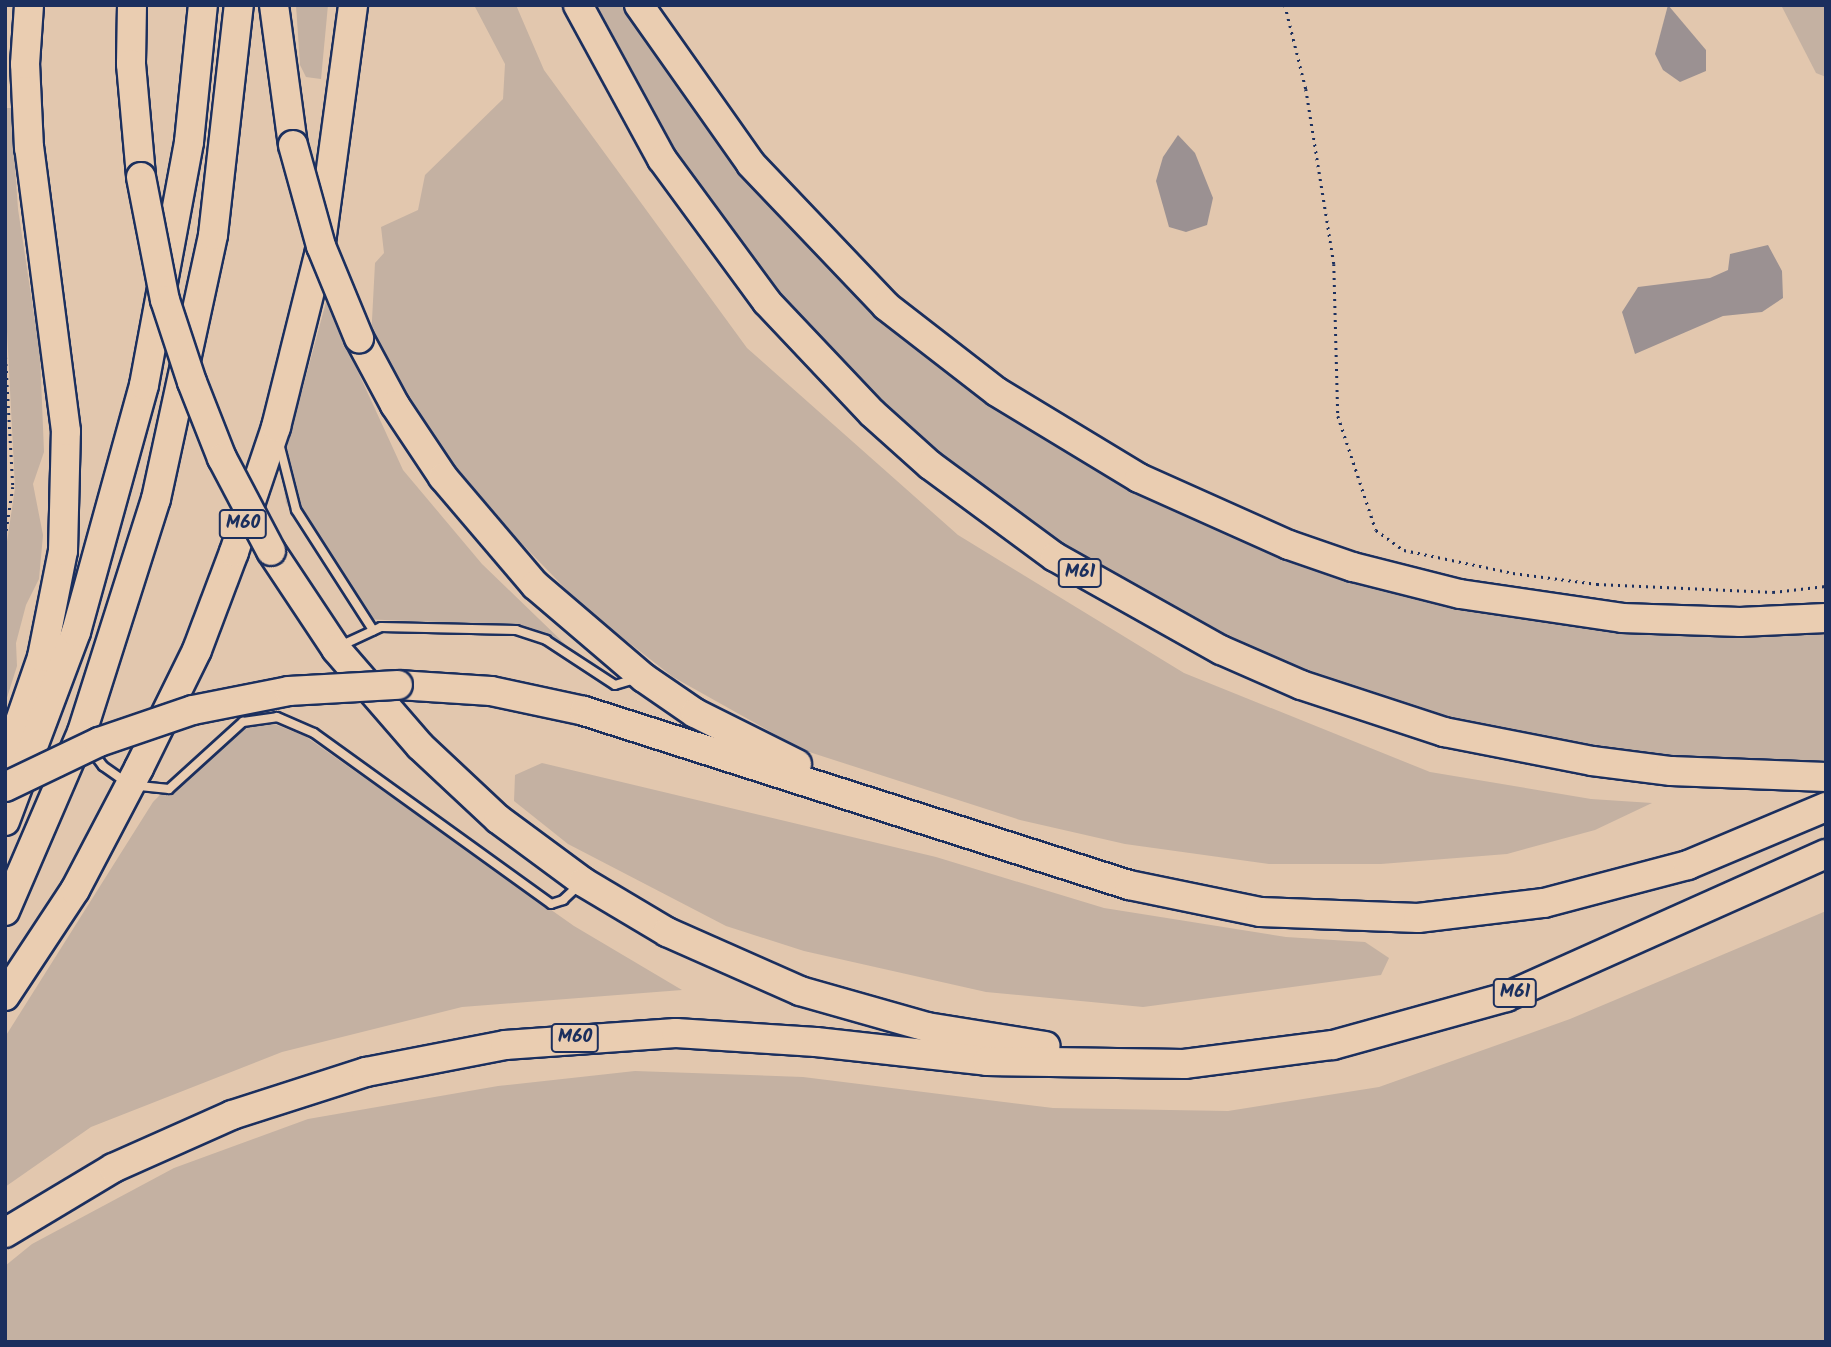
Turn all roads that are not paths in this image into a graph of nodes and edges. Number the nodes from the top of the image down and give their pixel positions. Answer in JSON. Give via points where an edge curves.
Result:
{"nodes":[{"id":1,"x":29,"y":5,"type":"edge"},
{"id":2,"x":132,"y":5,"type":"edge"},
{"id":3,"x":203,"y":5,"type":"edge"},
{"id":4,"x":239,"y":5,"type":"edge"},
{"id":5,"x":274,"y":5,"type":"edge"},
{"id":6,"x":353,"y":5,"type":"edge"},
{"id":7,"x":578,"y":5,"type":"edge"},
{"id":8,"x":639,"y":5,"type":"edge"},
{"id":9,"x":276,"y":427,"type":"junction"},
{"id":10,"x":1826,"y":618,"type":"edge"},
{"id":11,"x":373,"y":630,"type":"junction"},
{"id":12,"x":336,"y":649,"type":"junction"},
{"id":13,"x":641,"y":676,"type":"junction"},
{"id":14,"x":82,"y":732,"type":"junction"},
{"id":15,"x":5,"y":764,"type":"edge"},
{"id":16,"x":1818,"y":777,"type":"edge"},
{"id":17,"x":130,"y":785,"type":"junction"},
{"id":18,"x":5,"y":787,"type":"edge"},
{"id":19,"x":1826,"y":807,"type":"edge"},
{"id":20,"x":898,"y":811,"type":"junction"},
{"id":21,"x":5,"y":821,"type":"edge"},
{"id":22,"x":1826,"y":854,"type":"edge"},
{"id":23,"x":583,"y":882,"type":"junction"},
{"id":24,"x":5,"y":911,"type":"edge"},
{"id":25,"x":5,"y":996,"type":"edge"},
{"id":26,"x":1184,"y":1064,"type":"junction"},
{"id":27,"x":5,"y":1233,"type":"edge"}],
"edges":[{"from":1,"to":15,"type":"highway","via":[[25,64],[29,148],[65,431],[64,551],[42,657]]},
{"from":2,"to":12,"type":"highway","number":"M60","bridge":true,"via":[[131,64],[141,177],[165,300],[222,458],[271,551]]},
{"from":3,"to":21,"type":"highway","via":[[189,142],[144,385],[76,632]]},
{"from":4,"to":14,"type":"highway","via":[[213,235],[179,407],[134,580]]},
{"from":5,"to":13,"type":"highway","bridge":true,"via":[[293,145],[321,246],[359,338],[413,435],[489,537],[592,638]]},
{"from":6,"to":9,"type":"highway","number":"M60","via":[[320,250]]},
{"from":7,"to":16,"type":"highway","number":"M61","via":[[662,159],[767,302],[863,404],[930,464],[1055,557],[1221,650],[1313,689],[1444,732],[1592,761]]},
{"from":8,"to":10,"type":"highway","via":[[751,164],[886,306],[997,392],[1139,478],[1289,545],[1353,567],[1460,594],[1622,618],[1740,622]]},
{"from":9,"to":11,"type":"lane","via":[[296,510]]},
{"from":9,"to":17,"type":"highway","number":"M60","via":[[197,650]]},
{"from":11,"to":12,"type":"lane"},
{"from":11,"to":13,"type":"lane","via":[[516,630],[547,640],[615,685]]},
{"from":12,"to":23,"type":"highway","number":"M60","via":[[460,785]]},
{"from":13,"to":20,"type":"highway","via":[[745,740]]},
{"from":14,"to":17,"type":"lane","via":[[103,766]]},
{"from":14,"to":24,"type":"highway"},
{"from":17,"to":23,"type":"lane","via":[[169,789],[243,722],[277,717],[314,733],[551,904],[564,900]]},
{"from":17,"to":25,"type":"highway","number":"M60","via":[[75,890]]},
{"from":18,"to":20,"type":"highway","bridge":true,"via":[[99,741],[193,710],[289,691],[398,685],[491,691],[584,711]]},
{"from":19,"to":20,"type":"highway","via":[[1688,865],[1618,887],[1544,904],[1418,918],[1307,916],[1195,901],[1129,885]]},
{"from":22,"to":26,"type":"highway","number":"M61","via":[[1573,969],[1459,1014],[1333,1045]]},
{"from":23,"to":26,"type":"highway","number":"M60","via":[[707,952],[847,1007],[990,1039]]},
{"from":26,"to":27,"type":"highway","number":"M60","via":[[987,1060],[676,1033],[505,1045],[366,1072],[232,1115],[113,1168]]}]}
